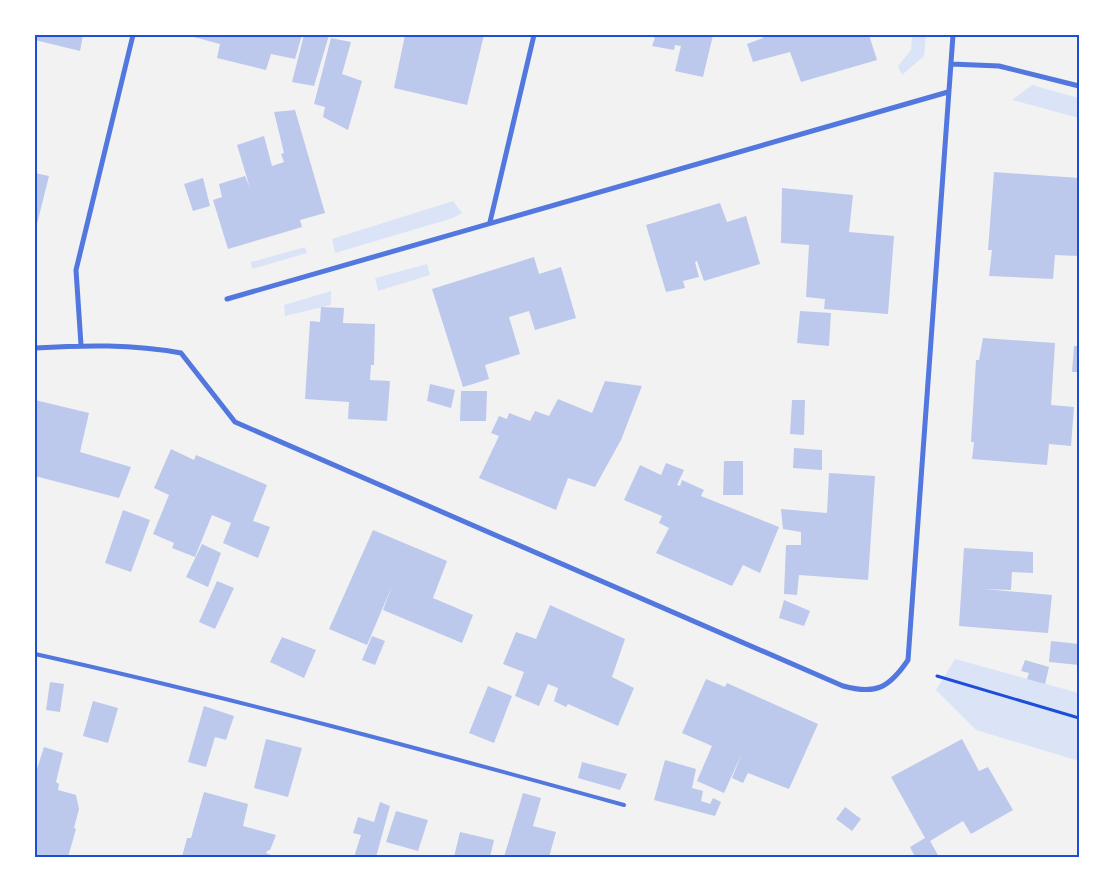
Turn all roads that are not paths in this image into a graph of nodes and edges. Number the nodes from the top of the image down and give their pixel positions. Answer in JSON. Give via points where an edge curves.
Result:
{"nodes":[{"id":1,"x":133,"y":35,"type":"edge"},
{"id":2,"x":534,"y":35,"type":"edge"},
{"id":3,"x":953,"y":35,"type":"edge"},
{"id":4,"x":951,"y":64,"type":"junction"},
{"id":5,"x":1079,"y":86,"type":"edge"},
{"id":6,"x":948,"y":92,"type":"junction"},
{"id":7,"x":490,"y":222,"type":"junction"},
{"id":8,"x":227,"y":299,"type":"dead end"},
{"id":9,"x":81,"y":345,"type":"junction"},
{"id":10,"x":35,"y":348,"type":"edge"},
{"id":11,"x":35,"y":654,"type":"edge"},
{"id":12,"x":624,"y":805,"type":"dead end"}],
"edges":[{"from":1,"to":9,"type":"street","via":[[76,270]]},
{"from":2,"to":7,"type":"street"},
{"from":3,"to":4,"type":"street"},
{"from":4,"to":5,"type":"street","via":[[999,66]]},
{"from":4,"to":6,"type":"street"},
{"from":6,"to":7,"type":"street"},
{"from":6,"to":9,"type":"street","via":[[908,660],[884,686],[862,691],[843,686],[235,422],[181,353]]},
{"from":7,"to":8,"type":"street"},
{"from":9,"to":10,"type":"street"},
{"from":11,"to":12,"type":"lane","via":[[164,682]]}]}
